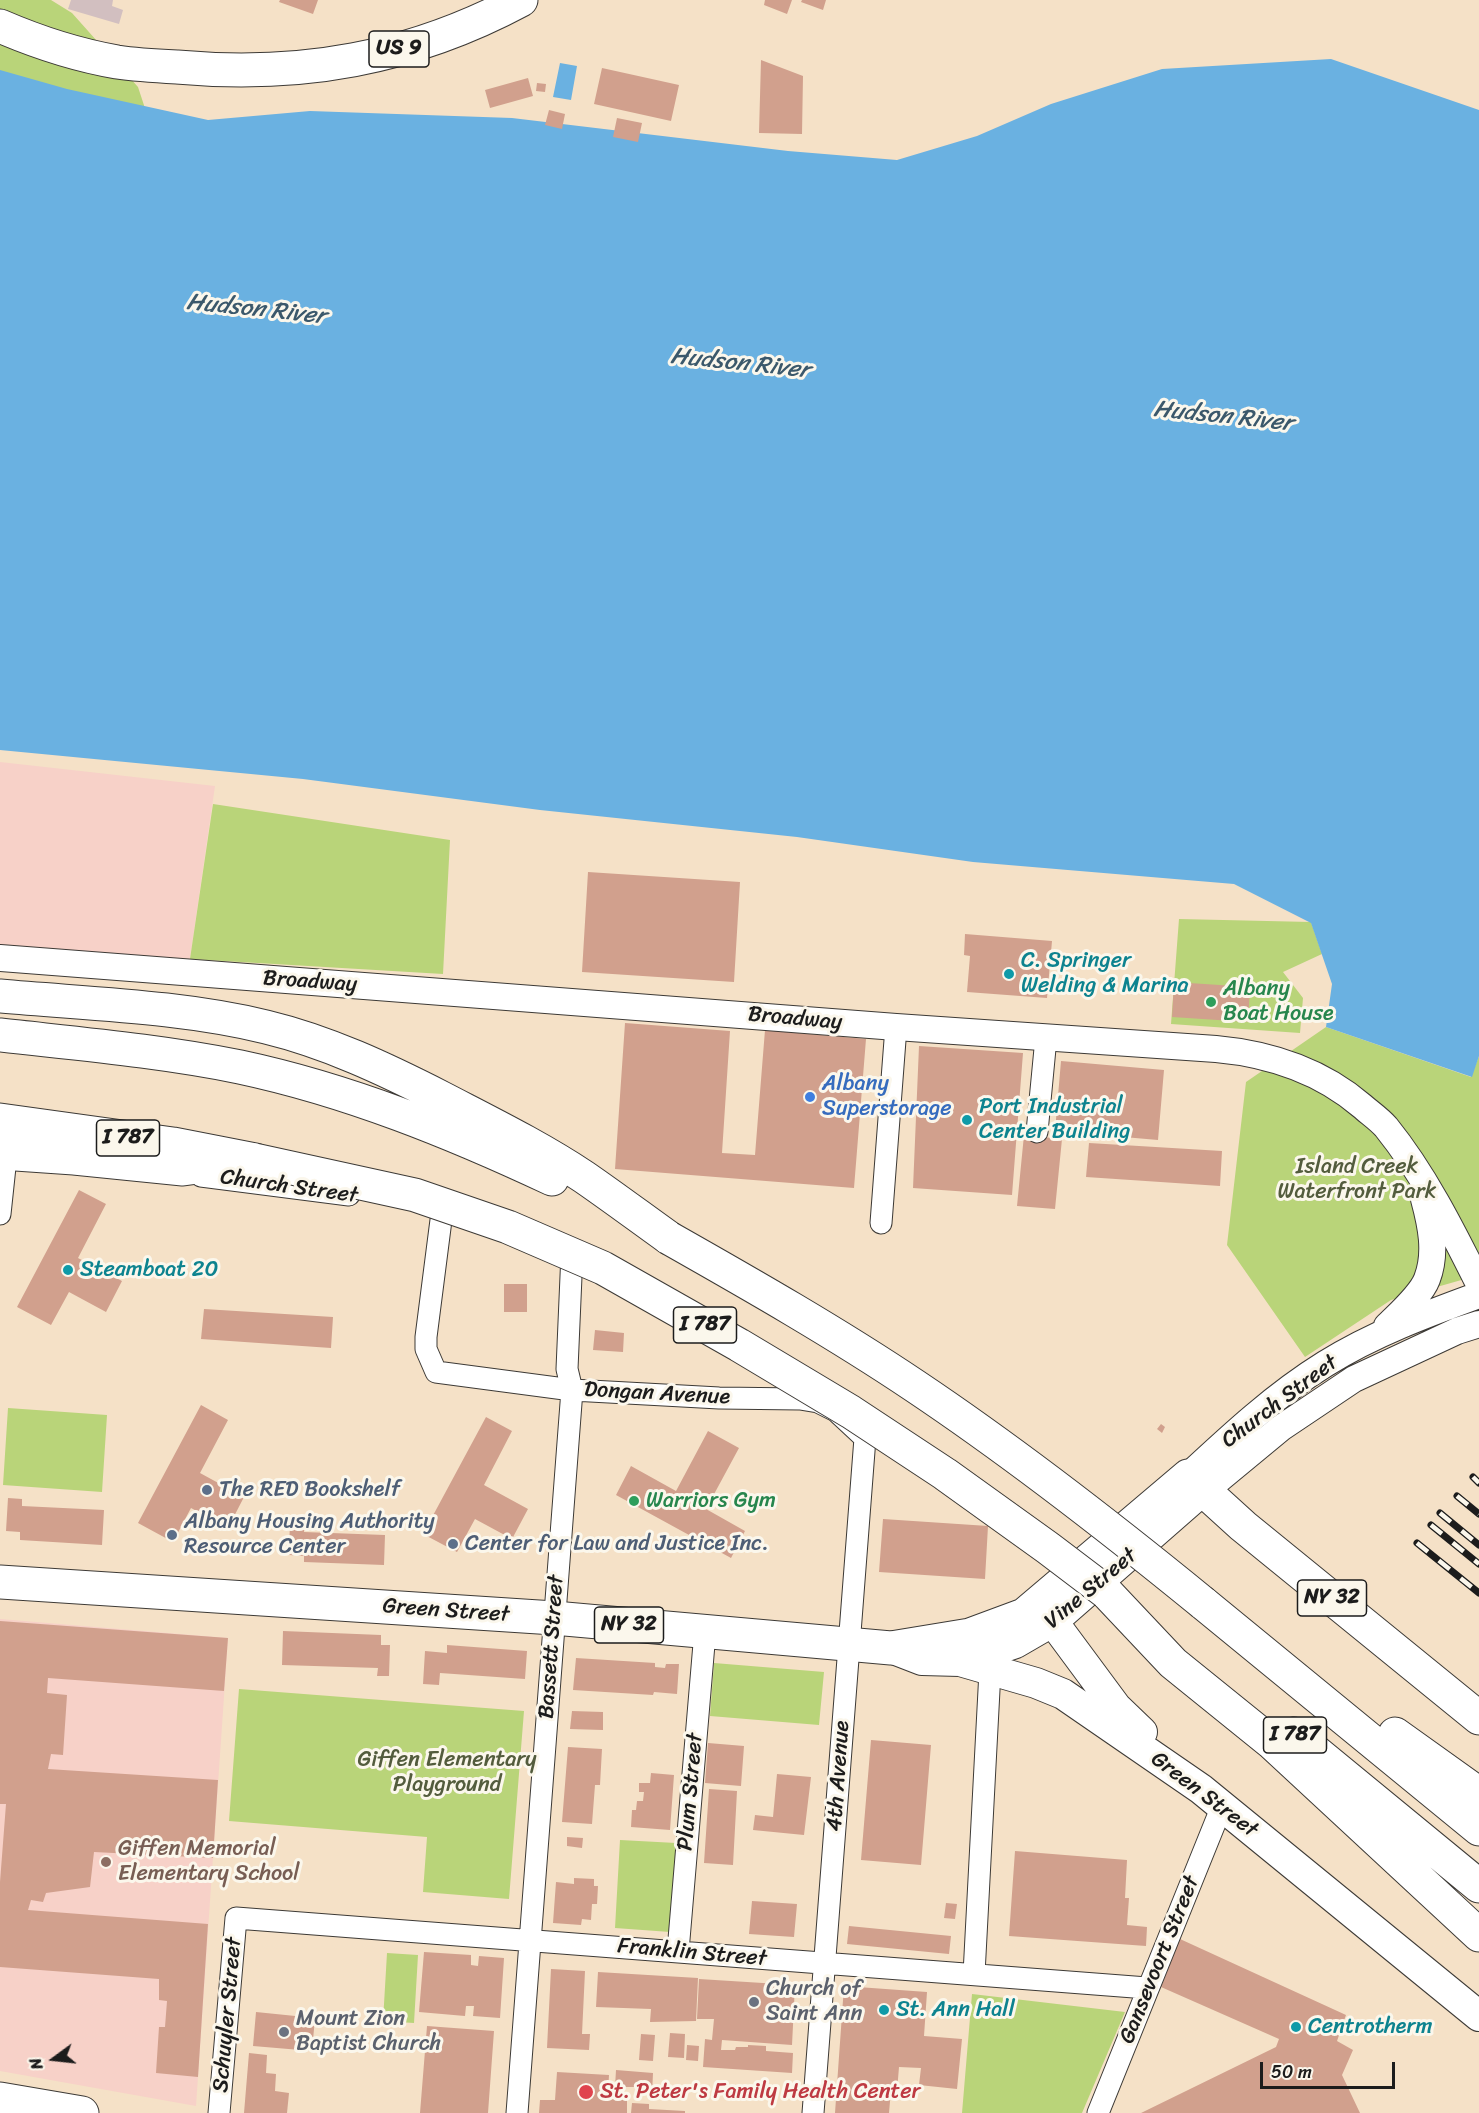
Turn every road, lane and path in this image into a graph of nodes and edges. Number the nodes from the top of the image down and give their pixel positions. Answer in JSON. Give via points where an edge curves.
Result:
{"nodes":[{"id":1,"x":521,"y":0,"type":"edge"},
{"id":2,"x":0,"y":3,"type":"edge"},
{"id":3,"x":0,"y":26,"type":"edge"},
{"id":4,"x":177,"y":67,"type":"junction"},
{"id":5,"x":0,"y":958,"type":"edge"},
{"id":6,"x":0,"y":996,"type":"edge"},
{"id":7,"x":896,"y":1028,"type":"junction"},
{"id":8,"x":0,"y":1035,"type":"edge"},
{"id":9,"x":1046,"y":1038,"type":"junction"},
{"id":10,"x":0,"y":1120,"type":"edge"},
{"id":11,"x":1037,"y":1132,"type":"dead end"},
{"id":12,"x":255,"y":1160,"type":"junction"},
{"id":13,"x":2,"y":1162,"type":"edge"},
{"id":14,"x":1418,"y":1172,"type":"junction"},
{"id":15,"x":0,"y":1214,"type":"edge"},
{"id":16,"x":441,"y":1220,"type":"junction"},
{"id":17,"x":881,"y":1223,"type":"dead end"},
{"id":18,"x":669,"y":1238,"type":"junction"},
{"id":19,"x":572,"y":1253,"type":"joint"},
{"id":20,"x":1479,"y":1284,"type":"edge"},
{"id":21,"x":1479,"y":1295,"type":"edge"},
{"id":22,"x":1479,"y":1323,"type":"edge"},
{"id":23,"x":1376,"y":1337,"type":"junction"},
{"id":24,"x":572,"y":1390,"type":"junction"},
{"id":25,"x":865,"y":1438,"type":"joint"},
{"id":26,"x":1197,"y":1483,"type":"junction"},
{"id":27,"x":0,"y":1582,"type":"edge"},
{"id":28,"x":1106,"y":1592,"type":"junction"},
{"id":29,"x":1203,"y":1603,"type":"junction"},
{"id":30,"x":1047,"y":1613,"type":"junction"},
{"id":31,"x":554,"y":1618,"type":"junction"},
{"id":32,"x":705,"y":1632,"type":"junction"},
{"id":33,"x":849,"y":1644,"type":"junction"},
{"id":34,"x":965,"y":1648,"type":"junction"},
{"id":35,"x":990,"y":1671,"type":"junction"},
{"id":36,"x":1479,"y":1718,"type":"edge"},
{"id":37,"x":1479,"y":1794,"type":"edge"},
{"id":38,"x":1212,"y":1798,"type":"junction"},
{"id":39,"x":1479,"y":1829,"type":"edge"},
{"id":40,"x":1479,"y":1886,"type":"edge"},
{"id":41,"x":236,"y":1918,"type":"joint"},
{"id":42,"x":1479,"y":1935,"type":"edge"},
{"id":43,"x":530,"y":1941,"type":"junction"},
{"id":44,"x":678,"y":1952,"type":"junction"},
{"id":45,"x":824,"y":1964,"type":"junction"},
{"id":46,"x":974,"y":1974,"type":"junction"},
{"id":47,"x":1148,"y":1988,"type":"junction"},
{"id":48,"x":1479,"y":2016,"type":"edge"},
{"id":49,"x":0,"y":2099,"type":"edge"},
{"id":50,"x":82,"y":2113,"type":"edge"},
{"id":51,"x":219,"y":2113,"type":"edge"},
{"id":52,"x":517,"y":2113,"type":"edge"},
{"id":53,"x":813,"y":2113,"type":"edge"},
{"id":54,"x":1098,"y":2113,"type":"edge"}],
"edges":[{"from":1,"to":4,"type":"main road","number":"US 9","via":[[434,38],[337,64],[270,71]]},
{"from":2,"to":4,"type":"main road","number":"US 9","via":[[76,36]]},
{"from":3,"to":4,"type":"main road","number":"US 9","via":[[70,52],[118,62]]},
{"from":5,"to":7,"type":"street","name":"Broadway"},
{"from":6,"to":18,"type":"main road","via":[[221,1017],[340,1050],[518,1137],[584,1177]]},
{"from":7,"to":9,"type":"street","name":"Broadway"},
{"from":7,"to":17,"type":"street"},
{"from":8,"to":18,"type":"main road","number":"I 787","via":[[194,1059],[240,1067],[335,1093],[476,1144]]},
{"from":9,"to":11,"type":"street"},
{"from":9,"to":14,"type":"street","name":"Broadway","via":[[1246,1052],[1275,1058],[1329,1082],[1378,1119]]},
{"from":10,"to":12,"type":"main road","number":"I 787"},
{"from":12,"to":13,"type":"main road","via":[[183,1169],[74,1158]]},
{"from":12,"to":28,"type":"main road","number":"I 787","bridge":true,"via":[[415,1195],[508,1227],[603,1268],[851,1412],[954,1481]]},
{"from":13,"to":15,"type":"street"},
{"from":13,"to":16,"type":"street","name":"Church Street","via":[[232,1178],[368,1198]]},
{"from":14,"to":20,"type":"street","name":"Broadway"},
{"from":14,"to":23,"type":"street","via":[[1432,1229],[1427,1280],[1406,1308]]},
{"from":16,"to":19,"type":"street","name":"Church Street"},
{"from":16,"to":24,"type":"street","name":"Dongan Avenue","via":[[426,1336],[426,1349],[436,1372]]},
{"from":18,"to":29,"type":"main road","number":"I 787","bridge":true,"via":[[916,1386],[1045,1479]]},
{"from":19,"to":24,"type":"street","name":"Bassett Street","via":[[567,1369]]},
{"from":21,"to":23,"type":"street","name":"Church Street"},
{"from":22,"to":26,"type":"street","name":"Church Street","via":[[1354,1379]]},
{"from":23,"to":26,"type":"street","name":"Church Street","via":[[1326,1364],[1225,1441]]},
{"from":24,"to":25,"type":"street","name":"Dongan Avenue","via":[[800,1399],[836,1411]]},
{"from":24,"to":31,"type":"street","name":"Bassett Street"},
{"from":25,"to":33,"type":"street","name":"4th Avenue"},
{"from":26,"to":30,"type":"main road","name":"Vine Street","number":"NY 32"},
{"from":26,"to":36,"type":"main road","number":"NY 32","via":[[1243,1526]]},
{"from":27,"to":31,"type":"main road","name":"Green Street","number":"NY 32"},
{"from":28,"to":40,"type":"main road","number":"I 787","via":[[1254,1702]]},
{"from":28,"to":42,"type":"main road","via":[[1173,1663],[1272,1743]]},
{"from":29,"to":37,"type":"main road","via":[[1324,1683]]},
{"from":29,"to":39,"type":"main road","number":"I 787"},
{"from":30,"to":34,"type":"main road","name":"Vine Street","number":"NY 32","via":[[1024,1615]]},
{"from":30,"to":38,"type":"main road","via":[[1116,1707]]},
{"from":31,"to":32,"type":"main road","name":"Green Street","number":"NY 32"},
{"from":31,"to":43,"type":"street","name":"Bassett Street"},
{"from":32,"to":33,"type":"main road","name":"Green Street","number":"NY 32"},
{"from":32,"to":44,"type":"street","name":"Plum Street"},
{"from":33,"to":34,"type":"main road","name":"Green Street","number":"NY 32"},
{"from":33,"to":45,"type":"street","name":"4th Avenue"},
{"from":34,"to":35,"type":"main road","name":"Green Street"},
{"from":35,"to":38,"type":"main road","name":"Green Street","via":[[1063,1694]]},
{"from":35,"to":46,"type":"street"},
{"from":38,"to":47,"type":"street","name":"Gansevoort Street"},
{"from":38,"to":48,"type":"main road","name":"Green Street"},
{"from":41,"to":43,"type":"street","name":"Franklin Street"},
{"from":41,"to":51,"type":"street","name":"Schuyler Street"},
{"from":43,"to":44,"type":"street","name":"Franklin Street"},
{"from":43,"to":52,"type":"street","name":"Bassett Street"},
{"from":44,"to":45,"type":"street","name":"Franklin Street"},
{"from":45,"to":46,"type":"street","name":"Franklin Street"},
{"from":45,"to":53,"type":"street","name":"4th Avenue"},
{"from":46,"to":47,"type":"street","name":"Franklin Street"},
{"from":47,"to":54,"type":"street","name":"Gansevoort Street"},
{"from":49,"to":50,"type":"main road"}]}
